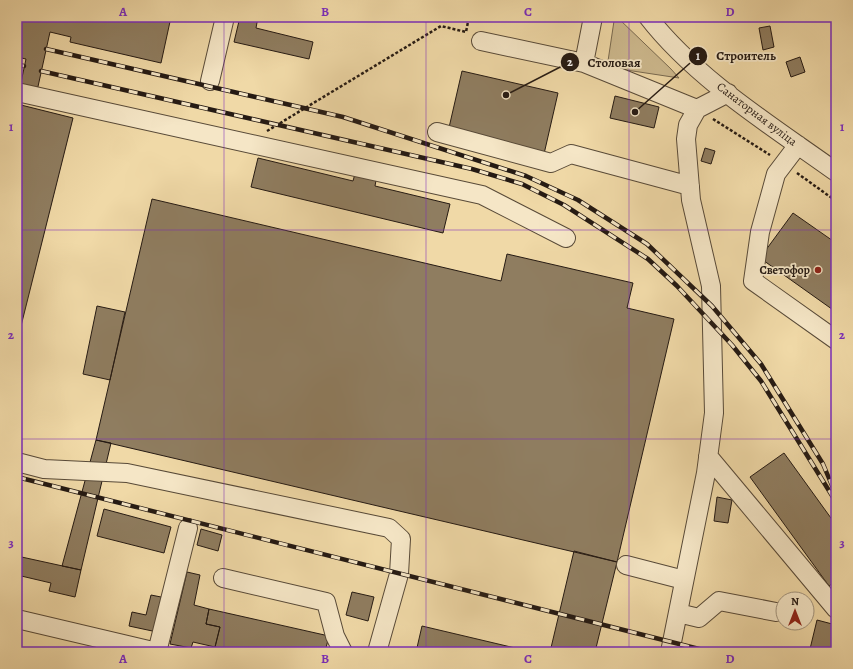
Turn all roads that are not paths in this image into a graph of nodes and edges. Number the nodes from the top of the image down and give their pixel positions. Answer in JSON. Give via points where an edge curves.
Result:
{"nodes":[{"id":1,"x":225,"y":17,"type":"edge"},
{"id":2,"x":593,"y":17,"type":"edge"},
{"id":3,"x":648,"y":17,"type":"edge"},
{"id":4,"x":480,"y":41,"type":"dead end"},
{"id":5,"x":584,"y":63,"type":"junction"},
{"id":6,"x":210,"y":81,"type":"dead end"},
{"id":7,"x":17,"y":92,"type":"edge"},
{"id":8,"x":728,"y":93,"type":"junction"},
{"id":9,"x":697,"y":109,"type":"junction"},
{"id":10,"x":437,"y":132,"type":"dead end"},
{"id":11,"x":798,"y":144,"type":"junction"},
{"id":12,"x":836,"y":172,"type":"edge"},
{"id":13,"x":690,"y":186,"type":"junction"},
{"id":14,"x":566,"y":238,"type":"dead end"},
{"id":15,"x":836,"y":340,"type":"edge"},
{"id":16,"x":708,"y":456,"type":"junction"},
{"id":17,"x":17,"y":462,"type":"edge"},
{"id":18,"x":188,"y":528,"type":"dead end"},
{"id":19,"x":626,"y":565,"type":"dead end"},
{"id":20,"x":223,"y":578,"type":"dead end"},
{"id":21,"x":684,"y":580,"type":"junction"},
{"id":22,"x":836,"y":609,"type":"edge"},
{"id":23,"x":775,"y":612,"type":"edge"},
{"id":24,"x":678,"y":613,"type":"junction"},
{"id":25,"x":17,"y":619,"type":"edge"},
{"id":26,"x":344,"y":652,"type":"edge"},
{"id":27,"x":377,"y":652,"type":"edge"},
{"id":28,"x":670,"y":652,"type":"edge"}],
"edges":[{"from":1,"to":6,"type":"street"},
{"from":2,"to":5,"type":"street"},
{"from":3,"to":8,"type":"street","name":"Санаторная вуліца","via":[[686,60]]},
{"from":4,"to":5,"type":"street"},
{"from":5,"to":9,"type":"street"},
{"from":7,"to":14,"type":"street","via":[[482,195]]},
{"from":8,"to":9,"type":"street"},
{"from":8,"to":11,"type":"street","name":"Санаторная вуліца"},
{"from":9,"to":13,"type":"street","via":[[688,125],[686,139]]},
{"from":10,"to":13,"type":"street","via":[[551,163],[571,154]]},
{"from":11,"to":12,"type":"street","name":"Санаторная вуліца"},
{"from":11,"to":15,"type":"street","via":[[776,174],[760,232],[753,281]]},
{"from":13,"to":16,"type":"street","via":[[711,286],[714,413]]},
{"from":16,"to":21,"type":"street"},
{"from":16,"to":22,"type":"street"},
{"from":17,"to":27,"type":"street","via":[[44,468],[127,473],[389,528],[401,539],[399,574]]},
{"from":18,"to":25,"type":"street","via":[[157,652]]},
{"from":19,"to":21,"type":"street"},
{"from":20,"to":26,"type":"street","via":[[326,602],[335,636]]},
{"from":21,"to":24,"type":"street"},
{"from":23,"to":24,"type":"street","via":[[719,601],[699,618]]},
{"from":24,"to":28,"type":"street"}]}
